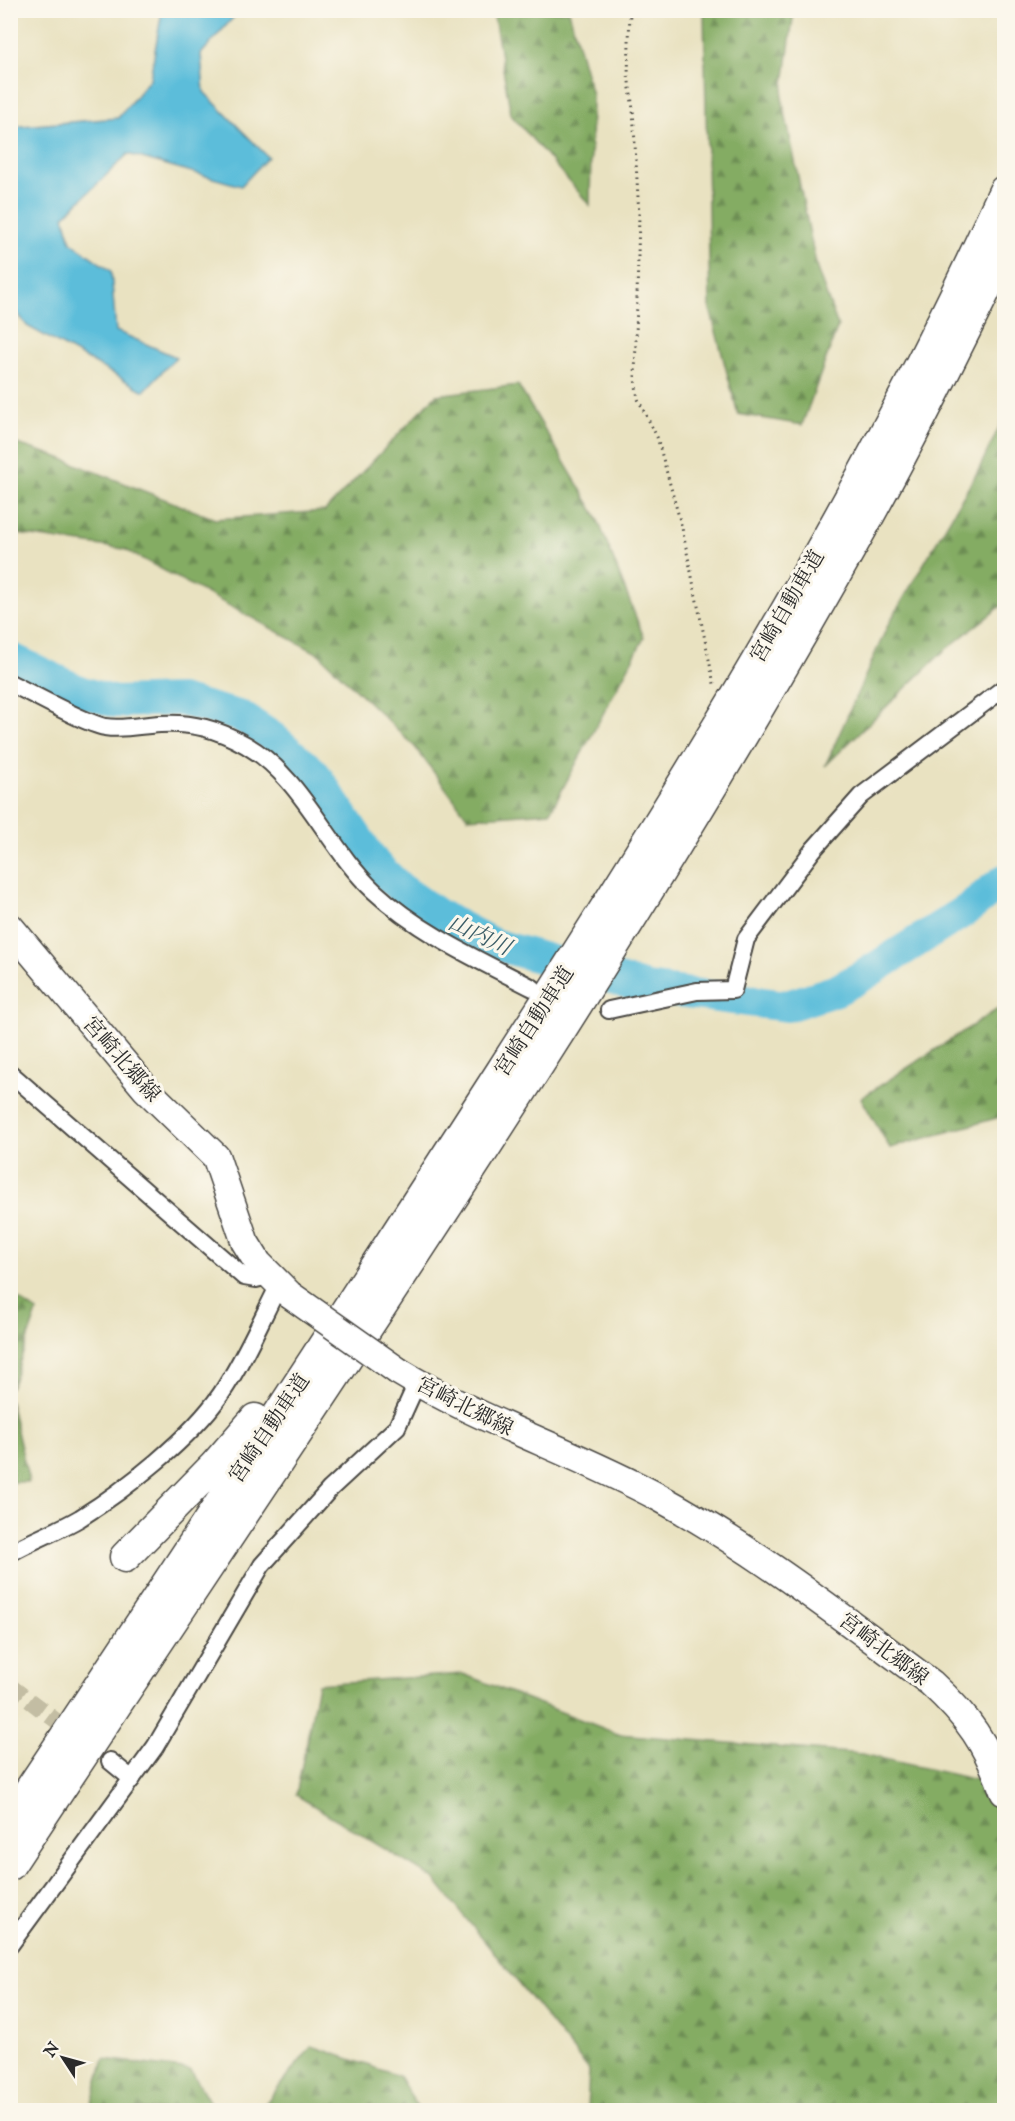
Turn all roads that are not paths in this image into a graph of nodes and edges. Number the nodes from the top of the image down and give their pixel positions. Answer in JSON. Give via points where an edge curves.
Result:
{"nodes":[{"id":1,"x":1005,"y":191,"type":"edge"},
{"id":2,"x":1005,"y":253,"type":"edge"},
{"id":3,"x":10,"y":683,"type":"edge"},
{"id":4,"x":1005,"y":688,"type":"edge"},
{"id":5,"x":10,"y":927,"type":"edge"},
{"id":6,"x":532,"y":988,"type":"dead end"},
{"id":7,"x":609,"y":1010,"type":"dead end"},
{"id":8,"x":10,"y":1073,"type":"edge"},
{"id":9,"x":423,"y":1194,"type":"junction"},
{"id":10,"x":279,"y":1285,"type":"junction"},
{"id":11,"x":407,"y":1377,"type":"junction"},
{"id":12,"x":10,"y":1553,"type":"edge"},
{"id":13,"x":125,"y":1557,"type":"dead end"},
{"id":14,"x":110,"y":1761,"type":"tunnel mouth"},
{"id":15,"x":132,"y":1779,"type":"junction"},
{"id":16,"x":1005,"y":1792,"type":"edge"},
{"id":17,"x":10,"y":1819,"type":"edge"},
{"id":18,"x":10,"y":1865,"type":"edge"},
{"id":19,"x":10,"y":1945,"type":"edge"}],
"edges":[{"from":1,"to":9,"type":"highway","name":"宮崎自動車道","via":[[957,291],[805,576],[668,809]]},
{"from":2,"to":18,"type":"highway","name":"宮崎自動車道","via":[[862,530],[639,908]]},
{"from":3,"to":6,"type":"street","via":[[102,726],[196,724],[249,746],[288,782],[347,862],[375,892],[436,936]]},
{"from":4,"to":7,"type":"street","via":[[854,803],[746,939],[733,990],[697,991]]},
{"from":5,"to":10,"type":"main road","name":"宮崎北郷線","via":[[146,1089],[216,1157],[245,1242]]},
{"from":8,"to":10,"type":"street","via":[[244,1277]]},
{"from":9,"to":13,"type":"highway","via":[[382,1236],[252,1424]]},
{"from":9,"to":17,"type":"highway","name":"宮崎自動車道"},
{"from":10,"to":11,"type":"main road","name":"宮崎北郷線","bridge":true},
{"from":10,"to":12,"type":"street","via":[[242,1360],[220,1396],[195,1425],[80,1518]]},
{"from":11,"to":15,"type":"street","via":[[397,1427],[330,1489],[262,1565],[155,1748]]},
{"from":11,"to":16,"type":"main road","name":"宮崎北郷線","via":[[452,1403],[658,1497],[726,1535],[931,1683],[961,1711],[987,1749]]},
{"from":14,"to":15,"type":"street"},
{"from":15,"to":19,"type":"street"}]}
